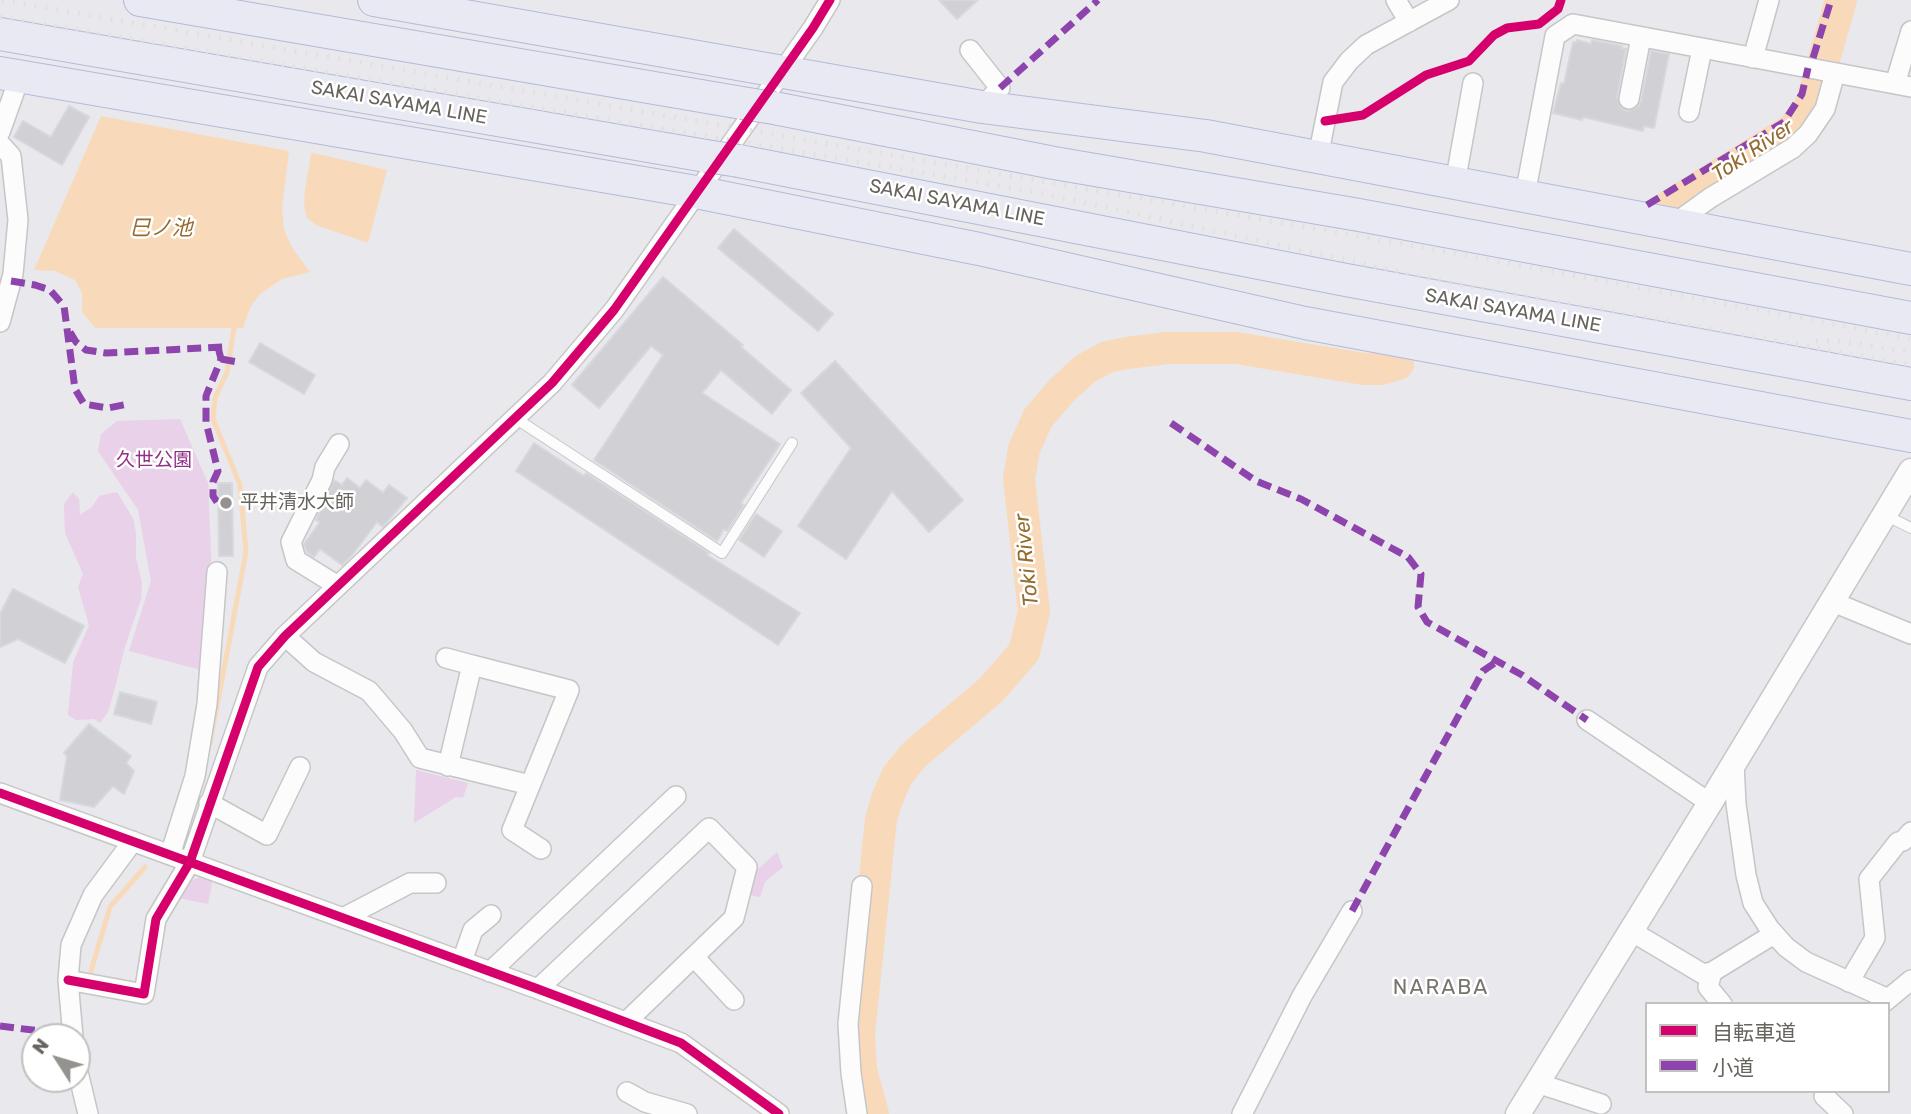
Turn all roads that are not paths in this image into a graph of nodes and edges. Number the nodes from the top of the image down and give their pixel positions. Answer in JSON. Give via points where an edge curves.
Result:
{"nodes":[{"id":1,"x":140,"y":0,"type":"edge"},
{"id":2,"x":374,"y":0,"type":"edge"},
{"id":3,"x":830,"y":0,"type":"edge"},
{"id":4,"x":1396,"y":0,"type":"edge"},
{"id":5,"x":1449,"y":0,"type":"edge"},
{"id":6,"x":1769,"y":0,"type":"edge"},
{"id":7,"x":1409,"y":23,"type":"junction"},
{"id":8,"x":1911,"y":31,"type":"edge"},
{"id":9,"x":0,"y":34,"type":"edge"},
{"id":10,"x":1641,"y":37,"type":"junction"},
{"id":11,"x":0,"y":42,"type":"edge"},
{"id":12,"x":1702,"y":49,"type":"junction"},
{"id":13,"x":970,"y":50,"type":"dead end"},
{"id":14,"x":100,"y":51,"type":"junction"},
{"id":15,"x":1753,"y":58,"type":"junction"},
{"id":16,"x":1825,"y":71,"type":"junction"},
{"id":17,"x":780,"y":72,"type":"junction"},
{"id":18,"x":10,"y":75,"type":"edge"},
{"id":19,"x":1473,"y":83,"type":"dead end"},
{"id":20,"x":1903,"y":86,"type":"edge"},
{"id":21,"x":1629,"y":99,"type":"dead end"},
{"id":22,"x":982,"y":107,"type":"junction"},
{"id":23,"x":1689,"y":112,"type":"dead end"},
{"id":24,"x":0,"y":132,"type":"edge"},
{"id":25,"x":0,"y":144,"type":"edge"},
{"id":26,"x":1318,"y":157,"type":"junction"},
{"id":27,"x":1455,"y":183,"type":"junction"},
{"id":28,"x":696,"y":192,"type":"junction"},
{"id":29,"x":1525,"y":195,"type":"junction"},
{"id":30,"x":1674,"y":224,"type":"junction"},
{"id":31,"x":1911,"y":269,"type":"edge"},
{"id":32,"x":1911,"y":318,"type":"edge"},
{"id":33,"x":0,"y":322,"type":"edge"},
{"id":34,"x":1911,"y":384,"type":"edge"},
{"id":35,"x":515,"y":418,"type":"junction"},
{"id":36,"x":1911,"y":436,"type":"edge"},
{"id":37,"x":792,"y":443,"type":"dead end"},
{"id":38,"x":339,"y":444,"type":"dead end"},
{"id":39,"x":1911,"y":471,"type":"edge"},
{"id":40,"x":1885,"y":514,"type":"junction"},
{"id":41,"x":1911,"y":528,"type":"edge"},
{"id":42,"x":217,"y":572,"type":"dead end"},
{"id":43,"x":338,"y":586,"type":"junction"},
{"id":44,"x":1833,"y":602,"type":"junction"},
{"id":45,"x":1911,"y":634,"type":"edge"},
{"id":46,"x":285,"y":636,"type":"junction"},
{"id":47,"x":446,"y":658,"type":"dead end"},
{"id":48,"x":472,"y":665,"type":"junction"},
{"id":49,"x":1587,"y":720,"type":"dead end"},
{"id":50,"x":1734,"y":764,"type":"junction"},
{"id":51,"x":448,"y":766,"type":"junction"},
{"id":52,"x":300,"y":767,"type":"dead end"},
{"id":53,"x":530,"y":785,"type":"junction"},
{"id":54,"x":0,"y":793,"type":"edge"},
{"id":55,"x":676,"y":796,"type":"dead end"},
{"id":56,"x":209,"y":803,"type":"junction"},
{"id":57,"x":1710,"y":803,"type":"junction"},
{"id":58,"x":1911,"y":832,"type":"edge"},
{"id":59,"x":133,"y":841,"type":"junction"},
{"id":60,"x":541,"y":849,"type":"dead end"},
{"id":61,"x":170,"y":855,"type":"junction"},
{"id":62,"x":190,"y":862,"type":"junction"},
{"id":63,"x":436,"y":883,"type":"dead end"},
{"id":64,"x":862,"y":886,"type":"dead end"},
{"id":65,"x":1352,"y":911,"type":"dead end"},
{"id":66,"x":491,"y":915,"type":"dead end"},
{"id":67,"x":343,"y":918,"type":"junction"},
{"id":68,"x":1631,"y":931,"type":"junction"},
{"id":69,"x":1774,"y":934,"type":"junction"},
{"id":70,"x":694,"y":957,"type":"junction"},
{"id":71,"x":462,"y":961,"type":"junction"},
{"id":72,"x":490,"y":972,"type":"junction"},
{"id":73,"x":1712,"y":972,"type":"junction"},
{"id":74,"x":68,"y":980,"type":"junction"},
{"id":75,"x":1911,"y":980,"type":"edge"},
{"id":76,"x":1849,"y":982,"type":"junction"},
{"id":77,"x":538,"y":989,"type":"junction"},
{"id":78,"x":734,"y":1000,"type":"dead end"},
{"id":79,"x":1884,"y":1001,"type":"edge"},
{"id":80,"x":1720,"y":1002,"type":"edge"},
{"id":81,"x":626,"y":1022,"type":"junction"},
{"id":82,"x":72,"y":1023,"type":"edge"},
{"id":83,"x":1536,"y":1083,"type":"junction"},
{"id":84,"x":627,"y":1092,"type":"dead end"},
{"id":85,"x":83,"y":1093,"type":"edge"},
{"id":86,"x":1825,"y":1093,"type":"edge"},
{"id":87,"x":1601,"y":1104,"type":"dead end"},
{"id":88,"x":88,"y":1114,"type":"edge"},
{"id":89,"x":687,"y":1114,"type":"edge"},
{"id":90,"x":779,"y":1114,"type":"edge"},
{"id":91,"x":858,"y":1114,"type":"edge"},
{"id":92,"x":1242,"y":1114,"type":"edge"},
{"id":93,"x":1518,"y":1114,"type":"edge"},
{"id":94,"x":1815,"y":1114,"type":"edge"},
{"id":95,"x":1843,"y":1114,"type":"edge"}],
"edges":[{"from":1,"to":32,"type":"main road","bridge":true,"via":[[774,108]]},
{"from":2,"to":17,"type":"main road"},
{"from":3,"to":17,"type":"street"},
{"from":4,"to":7,"type":"street"},
{"from":5,"to":7,"type":"street"},
{"from":6,"to":15,"type":"street"},
{"from":7,"to":26,"type":"street","via":[[1366,45],[1333,82]]},
{"from":8,"to":20,"type":"street"},
{"from":9,"to":14,"type":"main road","name":"SAKAI SAYAMA LINE"},
{"from":10,"to":12,"type":"street"},
{"from":10,"to":21,"type":"street"},
{"from":10,"to":29,"type":"street","via":[[1573,24],[1555,36]]},
{"from":11,"to":14,"type":"main road"},
{"from":12,"to":15,"type":"street"},
{"from":12,"to":23,"type":"street"},
{"from":13,"to":22,"type":"street","via":[[1000,89]]},
{"from":14,"to":34,"type":"main road","name":"SAKAI SAYAMA LINE","bridge":true,"via":[[739,161]]},
{"from":15,"to":16,"type":"street"},
{"from":16,"to":20,"type":"street"},
{"from":16,"to":30,"type":"street","via":[[1825,108],[1808,134]]},
{"from":17,"to":22,"type":"main road"},
{"from":17,"to":28,"type":"street"},
{"from":18,"to":24,"type":"street"},
{"from":18,"to":28,"type":"main road"},
{"from":19,"to":27,"type":"street"},
{"from":22,"to":26,"type":"main road","via":[[1206,136]]},
{"from":25,"to":33,"type":"street","via":[[12,156],[18,220],[13,274]]},
{"from":26,"to":27,"type":"main road"},
{"from":27,"to":29,"type":"main road"},
{"from":28,"to":35,"type":"street","via":[[614,310],[552,383]]},
{"from":28,"to":36,"type":"main road","via":[[979,249],[1305,323]]},
{"from":29,"to":30,"type":"main road"},
{"from":30,"to":31,"type":"main road"},
{"from":35,"to":37,"type":"lane","via":[[722,553]]},
{"from":35,"to":43,"type":"street"},
{"from":38,"to":43,"type":"street","via":[[291,542],[296,559]]},
{"from":39,"to":40,"type":"street"},
{"from":40,"to":41,"type":"lane"},
{"from":40,"to":44,"type":"street"},
{"from":42,"to":61,"type":"street","via":[[205,716],[195,776]]},
{"from":43,"to":46,"type":"street"},
{"from":44,"to":45,"type":"street"},
{"from":44,"to":50,"type":"street"},
{"from":46,"to":51,"type":"street","via":[[314,662],[369,691],[420,758]]},
{"from":46,"to":56,"type":"street","via":[[258,667]]},
{"from":47,"to":48,"type":"street"},
{"from":48,"to":51,"type":"street"},
{"from":48,"to":53,"type":"street","via":[[569,690]]},
{"from":49,"to":57,"type":"street"},
{"from":50,"to":57,"type":"street"},
{"from":50,"to":69,"type":"street","via":[[1753,903]]},
{"from":51,"to":53,"type":"street"},
{"from":52,"to":56,"type":"street","via":[[267,835]]},
{"from":53,"to":60,"type":"street","via":[[512,830]]},
{"from":54,"to":59,"type":"street"},
{"from":55,"to":72,"type":"street"},
{"from":56,"to":62,"type":"street"},
{"from":57,"to":68,"type":"street"},
{"from":58,"to":76,"type":"street","via":[[1869,879],[1875,939]]},
{"from":59,"to":61,"type":"street"},
{"from":59,"to":74,"type":"street","via":[[93,895],[71,945]]},
{"from":61,"to":62,"type":"street"},
{"from":62,"to":67,"type":"street"},
{"from":62,"to":74,"type":"street","via":[[156,919],[144,994]]},
{"from":63,"to":67,"type":"street","via":[[410,883]]},
{"from":64,"to":91,"type":"street","via":[[848,1024]]},
{"from":65,"to":92,"type":"street"},
{"from":66,"to":71,"type":"street","via":[[473,930]]},
{"from":67,"to":71,"type":"street"},
{"from":68,"to":73,"type":"street","via":[[1703,974]]},
{"from":68,"to":83,"type":"street"},
{"from":69,"to":73,"type":"street"},
{"from":69,"to":76,"type":"street","via":[[1807,962]]},
{"from":70,"to":77,"type":"street","via":[[734,918],[747,867],[709,828]]},
{"from":70,"to":78,"type":"street"},
{"from":70,"to":81,"type":"street"},
{"from":71,"to":72,"type":"street"},
{"from":72,"to":77,"type":"street"},
{"from":73,"to":80,"type":"street","via":[[1708,987]]},
{"from":74,"to":82,"type":"street"},
{"from":75,"to":79,"type":"street"},
{"from":76,"to":79,"type":"street"},
{"from":77,"to":81,"type":"street"},
{"from":81,"to":90,"type":"street","via":[[681,1043]]},
{"from":83,"to":87,"type":"street"},
{"from":83,"to":93,"type":"street"},
{"from":84,"to":89,"type":"street"},
{"from":85,"to":88,"type":"street"},
{"from":86,"to":94,"type":"street"},
{"from":86,"to":95,"type":"street"}]}
